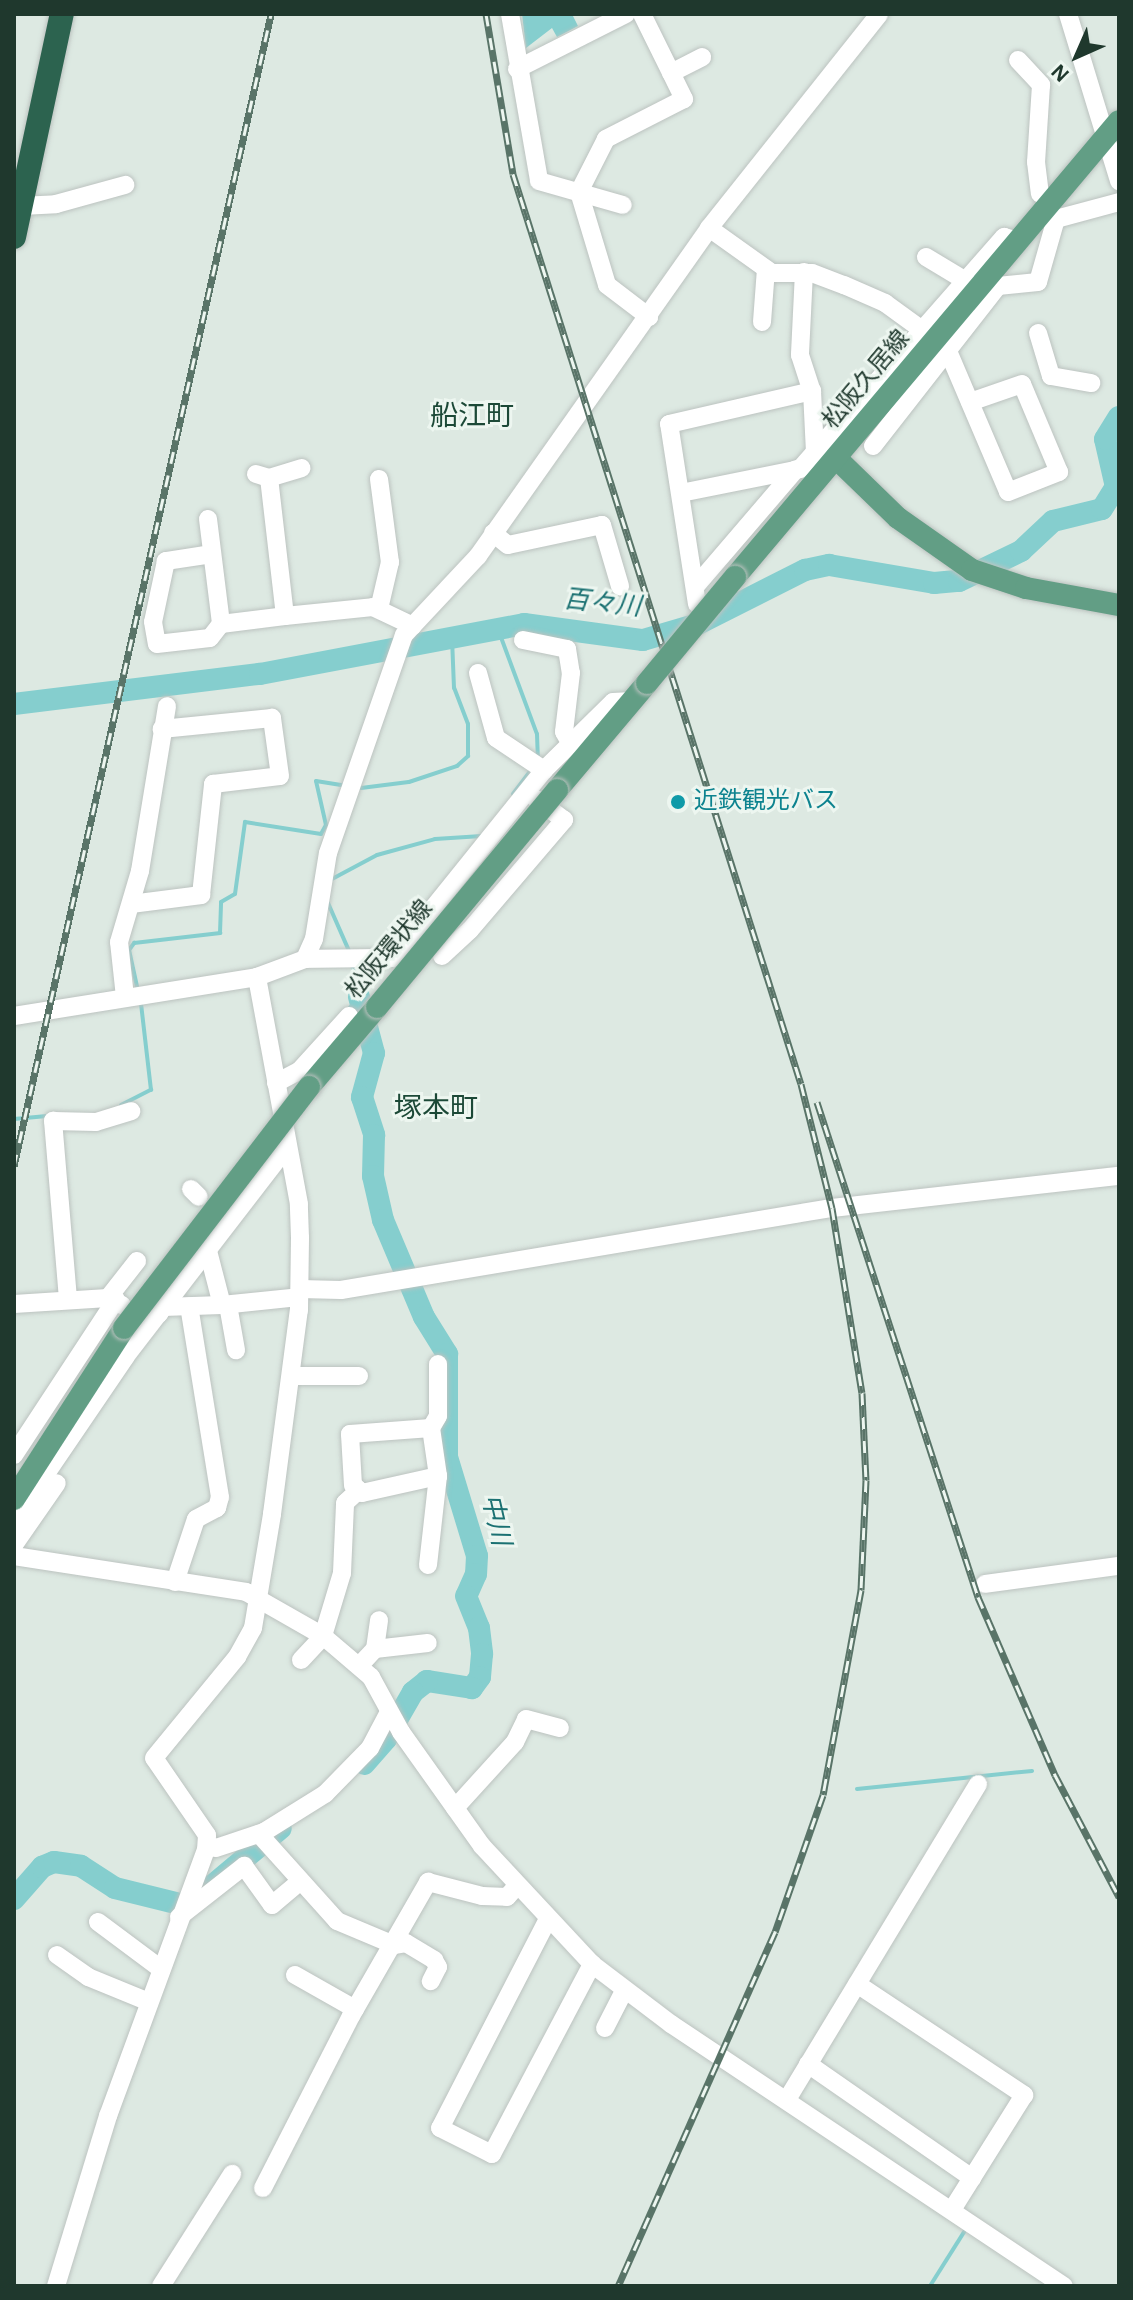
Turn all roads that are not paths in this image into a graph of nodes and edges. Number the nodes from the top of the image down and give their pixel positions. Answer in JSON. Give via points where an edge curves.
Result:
{"nodes":[{"id":1,"x":62,"y":14,"type":"edge"},
{"id":2,"x":510,"y":14,"type":"edge"},
{"id":3,"x":626,"y":14,"type":"edge"},
{"id":4,"x":642,"y":14,"type":"edge"},
{"id":5,"x":879,"y":14,"type":"edge"},
{"id":6,"x":1068,"y":14,"type":"edge"},
{"id":7,"x":702,"y":57,"type":"dead end"},
{"id":8,"x":1018,"y":60,"type":"dead end"},
{"id":9,"x":517,"y":69,"type":"junction"},
{"id":10,"x":671,"y":73,"type":"junction"},
{"id":11,"x":1119,"y":121,"type":"edge"},
{"id":12,"x":1104,"y":138,"type":"junction"},
{"id":13,"x":22,"y":163,"type":"edge"},
{"id":14,"x":1119,"y":181,"type":"edge"},
{"id":15,"x":125,"y":185,"type":"dead end"},
{"id":16,"x":579,"y":192,"type":"junction"},
{"id":17,"x":1040,"y":194,"type":"dead end"},
{"id":18,"x":1119,"y":202,"type":"edge"},
{"id":19,"x":623,"y":205,"type":"dead end"},
{"id":20,"x":21,"y":206,"type":"junction"},
{"id":21,"x":709,"y":228,"type":"junction"},
{"id":22,"x":14,"y":237,"type":"edge"},
{"id":23,"x":1018,"y":241,"type":"junction"},
{"id":24,"x":926,"y":257,"type":"dead end"},
{"id":25,"x":766,"y":269,"type":"junction"},
{"id":26,"x":804,"y":272,"type":"junction"},
{"id":27,"x":966,"y":281,"type":"junction"},
{"id":28,"x":649,"y":317,"type":"junction"},
{"id":29,"x":762,"y":322,"type":"dead end"},
{"id":30,"x":922,"y":330,"type":"junction"},
{"id":31,"x":1038,"y":333,"type":"dead end"},
{"id":32,"x":948,"y":351,"type":"junction"},
{"id":33,"x":1045,"y":368,"type":"junction"},
{"id":34,"x":1091,"y":383,"type":"dead end"},
{"id":35,"x":1022,"y":384,"type":"junction"},
{"id":36,"x":812,"y":391,"type":"junction"},
{"id":37,"x":970,"y":402,"type":"junction"},
{"id":38,"x":873,"y":446,"type":"dead end"},
{"id":39,"x":826,"y":455,"type":"junction"},
{"id":40,"x":302,"y":468,"type":"dead end"},
{"id":41,"x":796,"y":469,"type":"junction"},
{"id":42,"x":379,"y":479,"type":"dead end"},
{"id":43,"x":681,"y":493,"type":"junction"},
{"id":44,"x":208,"y":519,"type":"dead end"},
{"id":45,"x":493,"y":533,"type":"junction"},
{"id":46,"x":212,"y":554,"type":"junction"},
{"id":47,"x":620,"y":586,"type":"dead end"},
{"id":48,"x":1119,"y":605,"type":"edge"},
{"id":49,"x":379,"y":609,"type":"junction"},
{"id":50,"x":285,"y":616,"type":"junction"},
{"id":51,"x":221,"y":624,"type":"junction"},
{"id":52,"x":408,"y":633,"type":"junction"},
{"id":53,"x":523,"y":640,"type":"dead end"},
{"id":54,"x":478,"y":673,"type":"dead end"},
{"id":55,"x":632,"y":701,"type":"junction"},
{"id":56,"x":167,"y":706,"type":"dead end"},
{"id":57,"x":162,"y":729,"type":"junction"},
{"id":58,"x":571,"y":744,"type":"junction"},
{"id":59,"x":537,"y":766,"type":"junction"},
{"id":60,"x":528,"y":792,"type":"junction"},
{"id":61,"x":131,"y":904,"type":"junction"},
{"id":62,"x":442,"y":956,"type":"dead end"},
{"id":63,"x":305,"y":959,"type":"junction"},
{"id":64,"x":257,"y":977,"type":"junction"},
{"id":65,"x":134,"y":995,"type":"junction"},
{"id":66,"x":14,"y":1016,"type":"edge"},
{"id":67,"x":349,"y":1016,"type":"dead end"},
{"id":68,"x":276,"y":1083,"type":"junction"},
{"id":69,"x":131,"y":1111,"type":"dead end"},
{"id":70,"x":286,"y":1148,"type":"junction"},
{"id":71,"x":1119,"y":1176,"type":"edge"},
{"id":72,"x":206,"y":1243,"type":"junction"},
{"id":73,"x":137,"y":1261,"type":"dead end"},
{"id":74,"x":300,"y":1293,"type":"junction"},
{"id":75,"x":68,"y":1299,"type":"junction"},
{"id":76,"x":112,"y":1299,"type":"junction"},
{"id":77,"x":14,"y":1304,"type":"edge"},
{"id":78,"x":225,"y":1305,"type":"junction"},
{"id":79,"x":189,"y":1306,"type":"junction"},
{"id":80,"x":163,"y":1307,"type":"junction"},
{"id":81,"x":147,"y":1329,"type":"junction"},
{"id":82,"x":236,"y":1350,"type":"dead end"},
{"id":83,"x":438,"y":1364,"type":"dead end"},
{"id":84,"x":291,"y":1376,"type":"junction"},
{"id":85,"x":359,"y":1376,"type":"dead end"},
{"id":86,"x":431,"y":1428,"type":"junction"},
{"id":87,"x":14,"y":1455,"type":"edge"},
{"id":88,"x":438,"y":1476,"type":"junction"},
{"id":89,"x":359,"y":1490,"type":"junction"},
{"id":90,"x":14,"y":1499,"type":"edge"},
{"id":91,"x":14,"y":1521,"type":"edge"},
{"id":92,"x":14,"y":1545,"type":"edge"},
{"id":93,"x":14,"y":1556,"type":"edge"},
{"id":94,"x":428,"y":1565,"type":"dead end"},
{"id":95,"x":1119,"y":1566,"type":"edge"},
{"id":96,"x":175,"y":1582,"type":"junction"},
{"id":97,"x":985,"y":1584,"type":"dead end"},
{"id":98,"x":258,"y":1598,"type":"junction"},
{"id":99,"x":379,"y":1620,"type":"dead end"},
{"id":100,"x":323,"y":1636,"type":"junction"},
{"id":101,"x":428,"y":1643,"type":"dead end"},
{"id":102,"x":375,"y":1649,"type":"junction"},
{"id":103,"x":301,"y":1660,"type":"dead end"},
{"id":104,"x":360,"y":1665,"type":"junction"},
{"id":105,"x":394,"y":1720,"type":"junction"},
{"id":106,"x":560,"y":1728,"type":"dead end"},
{"id":107,"x":978,"y":1784,"type":"dead end"},
{"id":108,"x":455,"y":1808,"type":"junction"},
{"id":109,"x":259,"y":1834,"type":"junction"},
{"id":110,"x":207,"y":1845,"type":"junction"},
{"id":111,"x":298,"y":1883,"type":"junction"},
{"id":112,"x":516,"y":1887,"type":"junction"},
{"id":113,"x":181,"y":1910,"type":"junction"},
{"id":114,"x":547,"y":1921,"type":"junction"},
{"id":115,"x":98,"y":1922,"type":"dead end"},
{"id":116,"x":394,"y":1945,"type":"junction"},
{"id":117,"x":57,"y":1955,"type":"dead end"},
{"id":118,"x":592,"y":1964,"type":"junction"},
{"id":119,"x":161,"y":1969,"type":"junction"},
{"id":120,"x":295,"y":1975,"type":"dead end"},
{"id":121,"x":431,"y":1981,"type":"dead end"},
{"id":122,"x":857,"y":1984,"type":"junction"},
{"id":123,"x":624,"y":1991,"type":"junction"},
{"id":124,"x":149,"y":2002,"type":"junction"},
{"id":125,"x":355,"y":2009,"type":"junction"},
{"id":126,"x":605,"y":2028,"type":"dead end"},
{"id":127,"x":808,"y":2064,"type":"junction"},
{"id":128,"x":788,"y":2098,"type":"junction"},
{"id":129,"x":232,"y":2174,"type":"dead end"},
{"id":130,"x":972,"y":2178,"type":"junction"},
{"id":131,"x":263,"y":2188,"type":"dead end"},
{"id":132,"x":952,"y":2210,"type":"junction"},
{"id":133,"x":56,"y":2286,"type":"edge"},
{"id":134,"x":161,"y":2286,"type":"edge"},
{"id":135,"x":1064,"y":2286,"type":"edge"}],
"edges":[{"from":1,"to":13,"type":"highway"},
{"from":2,"to":9,"type":"street"},
{"from":3,"to":9,"type":"street"},
{"from":4,"to":10,"type":"street"},
{"from":5,"to":21,"type":"street"},
{"from":6,"to":12,"type":"street"},
{"from":7,"to":10,"type":"street"},
{"from":8,"to":17,"type":"street","via":[[1041,85],[1036,162]]},
{"from":9,"to":16,"type":"street","via":[[539,181]]},
{"from":10,"to":16,"type":"street","via":[[684,99],[606,139]]},
{"from":11,"to":12,"type":"main road","name":"松阪久居線"},
{"from":12,"to":14,"type":"street"},
{"from":12,"to":23,"type":"main road","name":"松阪久居線"},
{"from":13,"to":20,"type":"highway"},
{"from":15,"to":20,"type":"street","via":[[56,204]]},
{"from":16,"to":19,"type":"street"},
{"from":16,"to":28,"type":"street","via":[[607,285]]},
{"from":18,"to":32,"type":"street","via":[[1056,219],[1038,282],[998,286]]},
{"from":20,"to":22,"type":"highway"},
{"from":21,"to":25,"type":"street"},
{"from":21,"to":28,"type":"street"},
{"from":23,"to":27,"type":"street","via":[[1004,237]]},
{"from":23,"to":39,"type":"main road","name":"松阪久居線"},
{"from":24,"to":27,"type":"street"},
{"from":25,"to":26,"type":"street","via":[[782,276]]},
{"from":25,"to":29,"type":"street"},
{"from":26,"to":30,"type":"street","via":[[870,296]]},
{"from":26,"to":36,"type":"street","via":[[800,355]]},
{"from":27,"to":30,"type":"street"},
{"from":28,"to":45,"type":"street"},
{"from":30,"to":39,"type":"street"},
{"from":31,"to":33,"type":"street"},
{"from":32,"to":37,"type":"street"},
{"from":32,"to":38,"type":"street"},
{"from":33,"to":34,"type":"street","via":[[1058,379]]},
{"from":33,"to":35,"type":"street"},
{"from":35,"to":37,"type":"street"},
{"from":35,"to":37,"type":"street","via":[[1059,472],[1008,492]]},
{"from":36,"to":39,"type":"street"},
{"from":36,"to":43,"type":"street","via":[[669,424]]},
{"from":39,"to":41,"type":"street"},
{"from":39,"to":48,"type":"main road","name":"松阪久居線","via":[[898,518],[972,570],[1001,582]]},
{"from":39,"to":55,"type":"main road","name":"松阪環状線","bridge":true,"via":[[735,577]]},
{"from":40,"to":50,"type":"street","via":[[262,476]]},
{"from":41,"to":43,"type":"street"},
{"from":41,"to":43,"type":"street","via":[[696,595]]},
{"from":42,"to":49,"type":"street","via":[[390,562]]},
{"from":44,"to":46,"type":"street"},
{"from":45,"to":47,"type":"street","via":[[508,545],[602,525]]},
{"from":45,"to":52,"type":"street","via":[[455,584]]},
{"from":46,"to":51,"type":"street"},
{"from":46,"to":51,"type":"street","via":[[166,561],[153,622],[157,644],[210,638]]},
{"from":49,"to":50,"type":"street"},
{"from":49,"to":52,"type":"street"},
{"from":50,"to":51,"type":"street"},
{"from":52,"to":63,"type":"street","via":[[391,661],[353,793],[327,831],[312,949]]},
{"from":53,"to":58,"type":"street","via":[[567,649],[571,673],[564,732]]},
{"from":54,"to":59,"type":"street","via":[[496,738]]},
{"from":55,"to":58,"type":"street","via":[[613,702]]},
{"from":55,"to":90,"type":"main road","name":"松阪環状線","bridge":true,"via":[[152,1285]]},
{"from":56,"to":57,"type":"street"},
{"from":57,"to":61,"type":"street"},
{"from":57,"to":61,"type":"street","via":[[272,718],[280,776],[213,784],[201,895]]},
{"from":58,"to":59,"type":"street"},
{"from":59,"to":60,"type":"street"},
{"from":60,"to":62,"type":"street","via":[[564,820]]},
{"from":60,"to":63,"type":"street","via":[[393,958]]},
{"from":61,"to":65,"type":"street","via":[[118,954]]},
{"from":63,"to":64,"type":"street"},
{"from":64,"to":65,"type":"street"},
{"from":64,"to":68,"type":"street"},
{"from":65,"to":66,"type":"street"},
{"from":67,"to":68,"type":"street","via":[[300,1070]]},
{"from":68,"to":70,"type":"street"},
{"from":69,"to":75,"type":"street","via":[[96,1122],[44,1122]]},
{"from":70,"to":72,"type":"street"},
{"from":70,"to":74,"type":"street","via":[[299,1204]]},
{"from":71,"to":74,"type":"street","via":[[818,1210]]},
{"from":72,"to":78,"type":"street"},
{"from":72,"to":80,"type":"street"},
{"from":73,"to":76,"type":"street"},
{"from":74,"to":78,"type":"street"},
{"from":74,"to":84,"type":"street"},
{"from":75,"to":76,"type":"street"},
{"from":75,"to":77,"type":"street"},
{"from":76,"to":81,"type":"street"},
{"from":76,"to":87,"type":"street"},
{"from":78,"to":79,"type":"street"},
{"from":78,"to":82,"type":"street"},
{"from":79,"to":80,"type":"street"},
{"from":79,"to":96,"type":"street","via":[[220,1497],[217,1508],[196,1519]]},
{"from":80,"to":81,"type":"street"},
{"from":80,"to":92,"type":"street"},
{"from":81,"to":91,"type":"street"},
{"from":83,"to":86,"type":"street","via":[[438,1416]]},
{"from":84,"to":85,"type":"street"},
{"from":84,"to":98,"type":"street"},
{"from":86,"to":88,"type":"street"},
{"from":86,"to":89,"type":"street","via":[[350,1434],[353,1485]]},
{"from":88,"to":89,"type":"street"},
{"from":88,"to":94,"type":"street"},
{"from":89,"to":100,"type":"street","via":[[345,1503],[342,1573]]},
{"from":93,"to":96,"type":"street"},
{"from":95,"to":97,"type":"street"},
{"from":96,"to":98,"type":"street"},
{"from":98,"to":100,"type":"street"},
{"from":98,"to":110,"type":"street","via":[[253,1628],[237,1657],[154,1758],[207,1835]]},
{"from":99,"to":102,"type":"street"},
{"from":100,"to":103,"type":"street"},
{"from":100,"to":104,"type":"street"},
{"from":101,"to":102,"type":"street"},
{"from":102,"to":104,"type":"street"},
{"from":104,"to":105,"type":"street"},
{"from":105,"to":108,"type":"street"},
{"from":105,"to":109,"type":"street","via":[[325,1794]]},
{"from":106,"to":108,"type":"street","via":[[526,1719],[515,1742]]},
{"from":107,"to":122,"type":"street"},
{"from":108,"to":112,"type":"street"},
{"from":109,"to":110,"type":"street","via":[[216,1848]]},
{"from":109,"to":111,"type":"street"},
{"from":110,"to":113,"type":"street"},
{"from":111,"to":113,"type":"street","via":[[272,1905],[244,1866]]},
{"from":111,"to":116,"type":"street","via":[[337,1921]]},
{"from":112,"to":114,"type":"street"},
{"from":112,"to":116,"type":"street","via":[[507,1897],[482,1896],[428,1882]]},
{"from":113,"to":119,"type":"street"},
{"from":114,"to":118,"type":"street"},
{"from":114,"to":118,"type":"street","via":[[440,2128],[492,2154]]},
{"from":115,"to":119,"type":"street"},
{"from":116,"to":121,"type":"street","via":[[406,1943],[434,1960],[438,1967]]},
{"from":116,"to":125,"type":"street"},
{"from":117,"to":124,"type":"street","via":[[88,1977]]},
{"from":118,"to":123,"type":"street"},
{"from":119,"to":124,"type":"street"},
{"from":120,"to":125,"type":"street"},
{"from":122,"to":127,"type":"street"},
{"from":122,"to":130,"type":"street","via":[[1024,2095]]},
{"from":123,"to":126,"type":"street"},
{"from":123,"to":128,"type":"street"},
{"from":124,"to":133,"type":"street","via":[[85,2184]]},
{"from":125,"to":131,"type":"street"},
{"from":127,"to":128,"type":"street"},
{"from":127,"to":130,"type":"street"},
{"from":128,"to":132,"type":"street"},
{"from":129,"to":134,"type":"street"},
{"from":130,"to":132,"type":"street"},
{"from":132,"to":135,"type":"street"}]}
